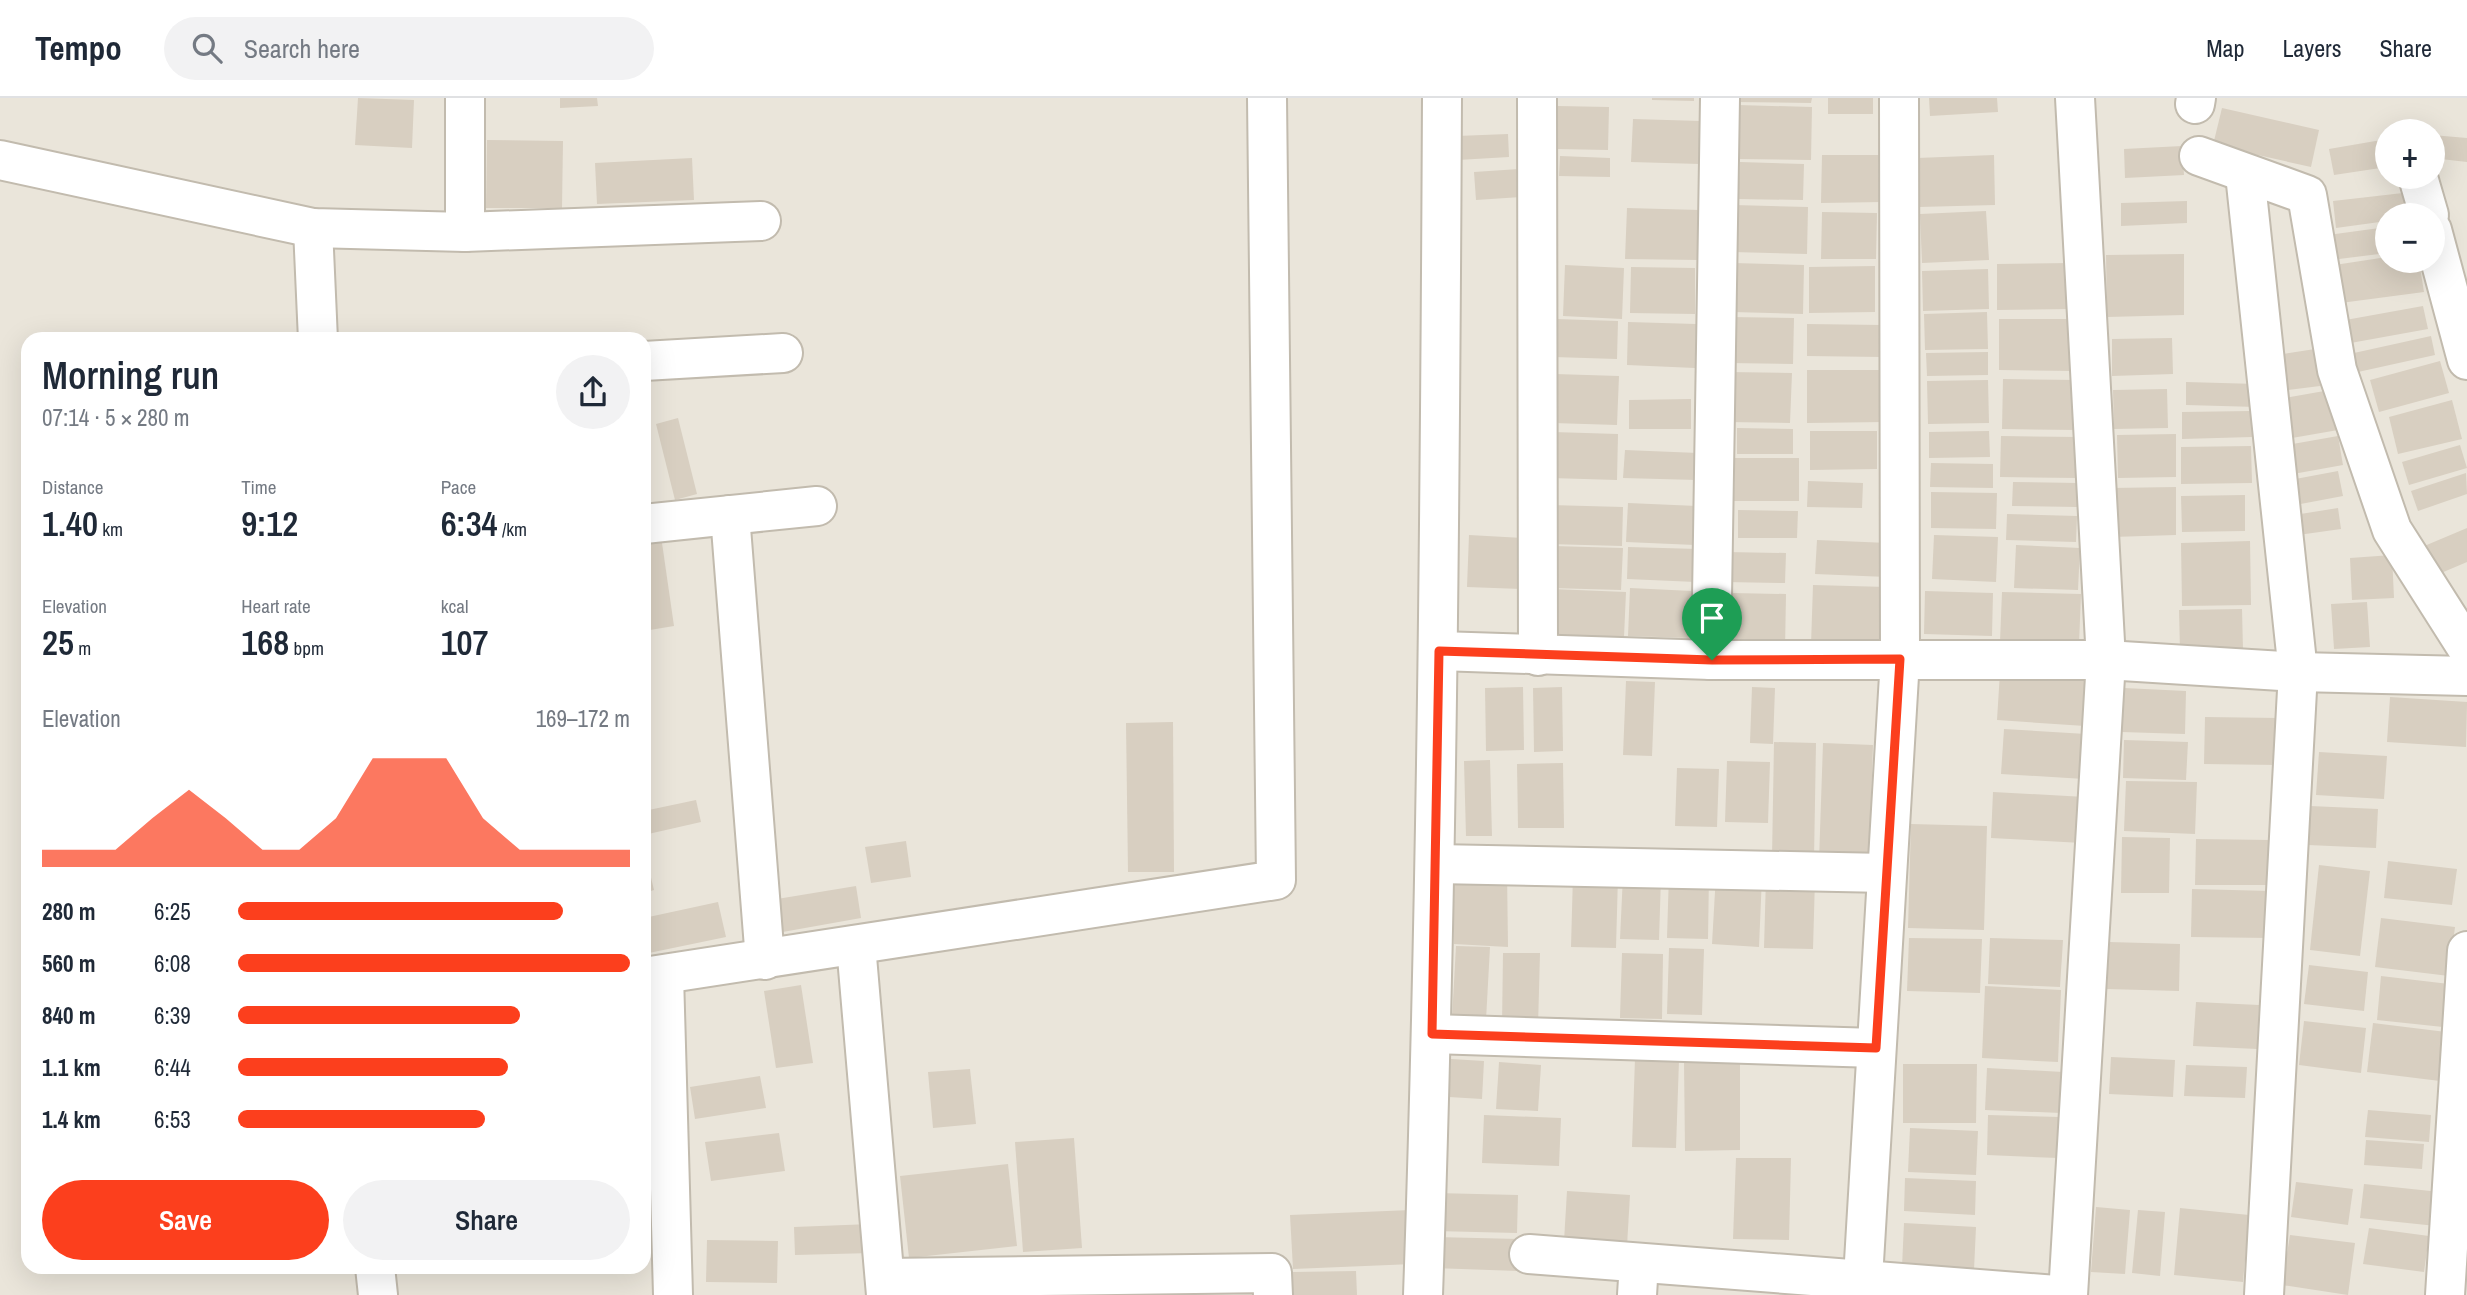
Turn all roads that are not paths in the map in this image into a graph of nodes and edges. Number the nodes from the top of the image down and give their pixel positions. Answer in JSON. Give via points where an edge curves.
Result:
{"nodes":[{"id":1,"x":465,"y":98,"type":"edge"},
{"id":2,"x":1267,"y":98,"type":"edge"},
{"id":3,"x":1442,"y":98,"type":"edge"},
{"id":4,"x":1537,"y":98,"type":"edge"},
{"id":5,"x":1720,"y":98,"type":"edge"},
{"id":6,"x":1899,"y":98,"type":"edge"},
{"id":7,"x":2075,"y":98,"type":"edge"},
{"id":8,"x":2199,"y":156,"type":"dead end"},
{"id":9,"x":0,"y":160,"type":"edge"},
{"id":10,"x":2245,"y":174,"type":"junction"},
{"id":11,"x":761,"y":221,"type":"dead end"},
{"id":12,"x":313,"y":228,"type":"junction"},
{"id":13,"x":465,"y":232,"type":"junction"},
{"id":14,"x":2444,"y":273,"type":"edge"},
{"id":15,"x":318,"y":332,"type":"edge"},
{"id":16,"x":783,"y":353,"type":"dead end"},
{"id":17,"x":2467,"y":360,"type":"edge"},
{"id":18,"x":651,"y":361,"type":"edge"},
{"id":19,"x":817,"y":506,"type":"dead end"},
{"id":20,"x":730,"y":515,"type":"junction"},
{"id":21,"x":651,"y":523,"type":"edge"},
{"id":22,"x":2467,"y":648,"type":"edge"},
{"id":23,"x":1439,"y":651,"type":"junction"},
{"id":24,"x":1538,"y":656,"type":"junction"},
{"id":25,"x":1900,"y":659,"type":"junction"},
{"id":26,"x":1712,"y":660,"type":"junction"},
{"id":27,"x":2106,"y":660,"type":"junction"},
{"id":28,"x":2298,"y":671,"type":"junction"},
{"id":29,"x":2467,"y":676,"type":"edge"},
{"id":30,"x":1436,"y":864,"type":"junction"},
{"id":31,"x":1886,"y":873,"type":"junction"},
{"id":32,"x":856,"y":945,"type":"junction"},
{"id":33,"x":2467,"y":951,"type":"edge"},
{"id":34,"x":765,"y":960,"type":"junction"},
{"id":35,"x":654,"y":976,"type":"edge"},
{"id":36,"x":1432,"y":1034,"type":"junction"},
{"id":37,"x":1876,"y":1048,"type":"junction"},
{"id":38,"x":1529,"y":1254,"type":"dead end"},
{"id":39,"x":376,"y":1274,"type":"edge"},
{"id":40,"x":1638,"y":1279,"type":"edge"},
{"id":41,"x":886,"y":1287,"type":"edge"},
{"id":42,"x":1863,"y":1288,"type":"edge"},
{"id":43,"x":378,"y":1295,"type":"edge"},
{"id":44,"x":673,"y":1295,"type":"edge"},
{"id":45,"x":1273,"y":1295,"type":"edge"},
{"id":46,"x":1423,"y":1295,"type":"edge"},
{"id":47,"x":2056,"y":1295,"type":"edge"},
{"id":48,"x":2068,"y":1295,"type":"edge"},
{"id":49,"x":2264,"y":1295,"type":"edge"},
{"id":50,"x":2445,"y":1295,"type":"edge"}],
"edges":[{"from":1,"to":13,"type":"street"},
{"from":2,"to":32,"type":"street","via":[[1276,880]]},
{"from":3,"to":23,"type":"street"},
{"from":4,"to":24,"type":"street"},
{"from":5,"to":26,"type":"street"},
{"from":6,"to":25,"type":"street"},
{"from":7,"to":27,"type":"street"},
{"from":8,"to":10,"type":"street"},
{"from":9,"to":12,"type":"street"},
{"from":10,"to":22,"type":"street","via":[[2307,195],[2337,370],[2392,530]]},
{"from":10,"to":28,"type":"street"},
{"from":11,"to":13,"type":"street"},
{"from":12,"to":13,"type":"street"},
{"from":12,"to":15,"type":"street"},
{"from":14,"to":17,"type":"street"},
{"from":16,"to":18,"type":"street"},
{"from":19,"to":20,"type":"street"},
{"from":20,"to":21,"type":"street"},
{"from":20,"to":34,"type":"street"},
{"from":23,"to":24,"type":"street"},
{"from":23,"to":30,"type":"street"},
{"from":24,"to":26,"type":"street"},
{"from":25,"to":26,"type":"street"},
{"from":25,"to":27,"type":"street"},
{"from":25,"to":31,"type":"street"},
{"from":27,"to":28,"type":"street"},
{"from":27,"to":48,"type":"street"},
{"from":28,"to":29,"type":"street"},
{"from":28,"to":49,"type":"street"},
{"from":30,"to":31,"type":"street"},
{"from":30,"to":36,"type":"street"},
{"from":31,"to":37,"type":"street"},
{"from":32,"to":34,"type":"street"},
{"from":32,"to":41,"type":"street"},
{"from":33,"to":50,"type":"street"},
{"from":34,"to":35,"type":"street"},
{"from":35,"to":44,"type":"street"},
{"from":36,"to":37,"type":"street"},
{"from":36,"to":46,"type":"street"},
{"from":37,"to":42,"type":"street"},
{"from":38,"to":40,"type":"street"},
{"from":39,"to":43,"type":"street"},
{"from":40,"to":42,"type":"street"},
{"from":41,"to":45,"type":"street","via":[[1272,1273]]},
{"from":42,"to":47,"type":"street"}]}
